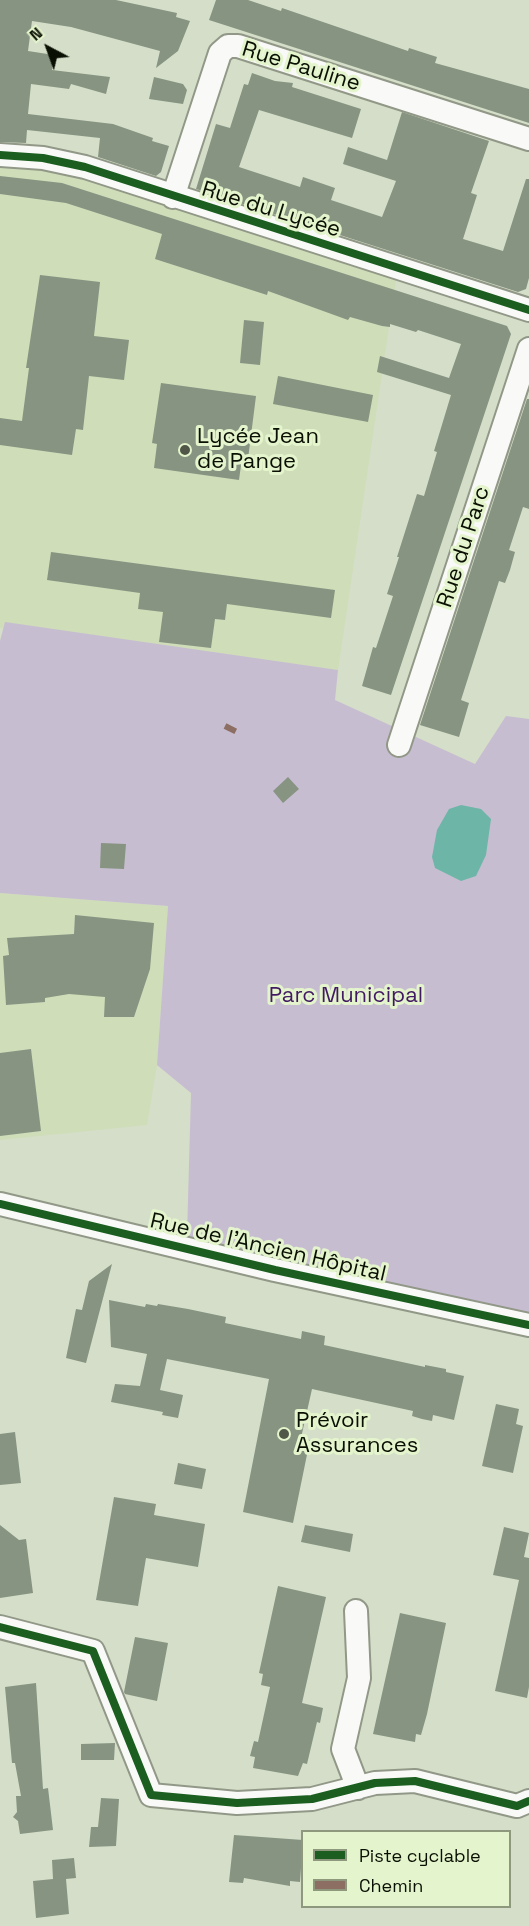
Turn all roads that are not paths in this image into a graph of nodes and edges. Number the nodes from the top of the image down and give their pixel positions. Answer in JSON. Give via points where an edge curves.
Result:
{"nodes":[{"id":1,"x":529,"y":139,"type":"edge"},
{"id":2,"x":0,"y":154,"type":"edge"},
{"id":3,"x":173,"y":197,"type":"junction"},
{"id":4,"x":529,"y":310,"type":"edge"},
{"id":5,"x":529,"y":350,"type":"edge"},
{"id":6,"x":399,"y":745,"type":"dead end"},
{"id":7,"x":0,"y":1204,"type":"edge"},
{"id":8,"x":529,"y":1325,"type":"edge"},
{"id":9,"x":356,"y":1611,"type":"dead end"},
{"id":10,"x":0,"y":1627,"type":"edge"},
{"id":11,"x":358,"y":1788,"type":"junction"},
{"id":12,"x":529,"y":1801,"type":"edge"}],
"edges":[{"from":1,"to":3,"type":"street","name":"Rue Pauline","via":[[228,46],[220,53]]},
{"from":2,"to":3,"type":"street","name":"Rue du Lycée","via":[[85,167]]},
{"from":3,"to":4,"type":"street","name":"Rue du Lycée"},
{"from":5,"to":6,"type":"street","name":"Rue du Parc"},
{"from":7,"to":8,"type":"street","name":"Rue de l'Ancien Hôpital","via":[[274,1270]]},
{"from":9,"to":11,"type":"street","via":[[359,1678],[343,1749]]},
{"from":10,"to":11,"type":"street","via":[[93,1651],[151,1795],[237,1803],[312,1800]]},
{"from":11,"to":12,"type":"street","via":[[416,1781],[517,1806]]}]}
